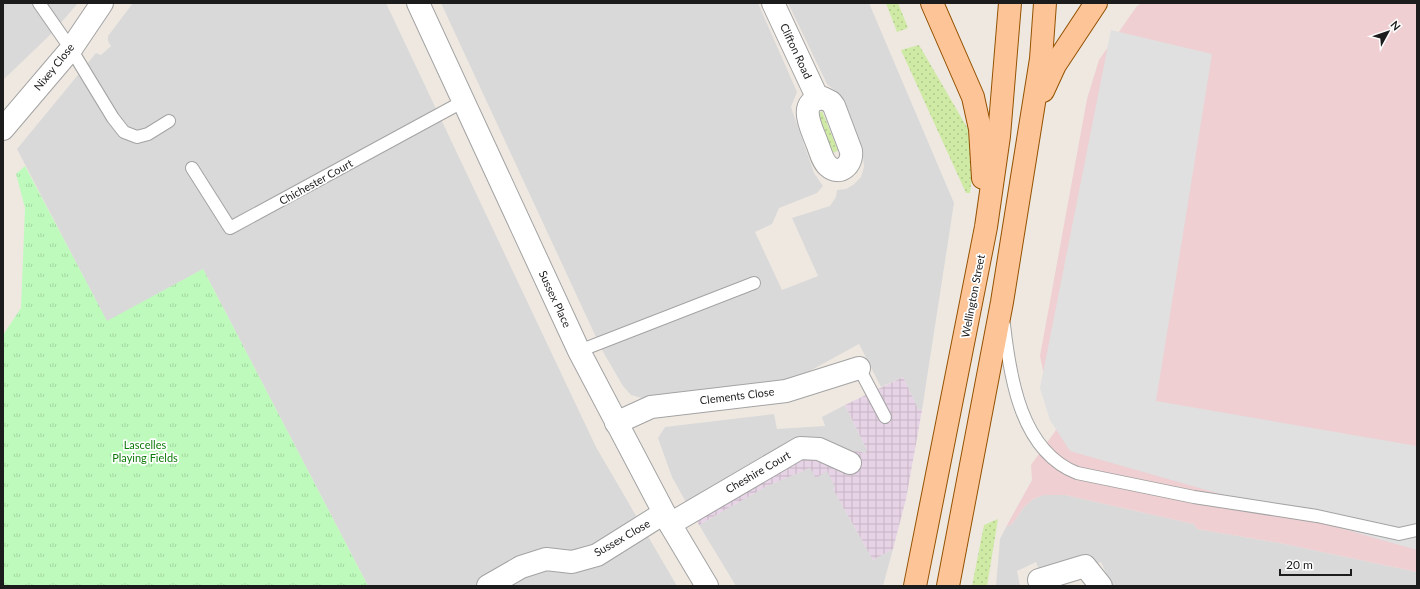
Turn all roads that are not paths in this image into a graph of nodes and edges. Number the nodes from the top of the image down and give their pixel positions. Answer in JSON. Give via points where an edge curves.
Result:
{"nodes":[{"id":1,"x":39,"y":3,"type":"edge"},
{"id":2,"x":102,"y":3,"type":"edge"},
{"id":3,"x":418,"y":3,"type":"edge"},
{"id":4,"x":773,"y":3,"type":"edge"},
{"id":5,"x":932,"y":3,"type":"edge"},
{"id":6,"x":1010,"y":3,"type":"edge"},
{"id":7,"x":1045,"y":3,"type":"edge"},
{"id":8,"x":1096,"y":3,"type":"edge"},
{"id":9,"x":71,"y":49,"type":"junction"},
{"id":10,"x":818,"y":98,"type":"dead end"},
{"id":11,"x":464,"y":101,"type":"junction"},
{"id":12,"x":1032,"y":115,"type":"junction"},
{"id":13,"x":169,"y":121,"type":"dead end"},
{"id":14,"x":3,"y":129,"type":"edge"},
{"id":15,"x":192,"y":168,"type":"dead end"},
{"id":16,"x":986,"y":227,"type":"junction"},
{"id":17,"x":754,"y":283,"type":"dead end"},
{"id":18,"x":1002,"y":302,"type":"junction"},
{"id":19,"x":579,"y":352,"type":"junction"},
{"id":20,"x":859,"y":368,"type":"joint"},
{"id":21,"x":885,"y":417,"type":"dead end"},
{"id":22,"x":616,"y":423,"type":"junction"},
{"id":23,"x":850,"y":463,"type":"dead end"},
{"id":24,"x":667,"y":519,"type":"junction"},
{"id":25,"x":1417,"y":530,"type":"edge"},
{"id":26,"x":1039,"y":580,"type":"dead end"},
{"id":27,"x":488,"y":586,"type":"edge"},
{"id":28,"x":707,"y":586,"type":"edge"},
{"id":29,"x":915,"y":586,"type":"edge"},
{"id":30,"x":948,"y":586,"type":"edge"},
{"id":31,"x":1101,"y":586,"type":"edge"}],
"edges":[{"from":1,"to":9,"type":"lane"},
{"from":2,"to":9,"type":"street","name":"Nixey Close"},
{"from":3,"to":11,"type":"street","name":"Sussex Place"},
{"from":4,"to":10,"type":"street","name":"Clifton Road"},
{"from":5,"to":16,"type":"main road","via":[[961,67],[977,112],[982,143]]},
{"from":6,"to":16,"type":"main road","name":"Wellington Street","via":[[999,136]]},
{"from":7,"to":12,"type":"main road","via":[[1041,59]]},
{"from":8,"to":12,"type":"main road","via":[[1055,66]]},
{"from":9,"to":13,"type":"lane","via":[[124,132],[137,137],[148,134]]},
{"from":9,"to":14,"type":"street","name":"Nixey Close"},
{"from":11,"to":15,"type":"lane","name":"Chichester Court","via":[[230,228]]},
{"from":11,"to":19,"type":"street","name":"Sussex Place"},
{"from":12,"to":18,"type":"main road"},
{"from":16,"to":29,"type":"main road","name":"Wellington Street"},
{"from":17,"to":19,"type":"lane"},
{"from":18,"to":25,"type":"lane","via":[[1007,353],[1014,385],[1029,426],[1040,445],[1064,467],[1194,497],[1316,516],[1398,534]]},
{"from":18,"to":30,"type":"main road"},
{"from":19,"to":22,"type":"street","name":"Sussex Place"},
{"from":20,"to":21,"type":"lane"},
{"from":20,"to":22,"type":"street","name":"Clements Close","via":[[786,390],[651,407]]},
{"from":22,"to":24,"type":"street","name":"Sussex Place"},
{"from":23,"to":24,"type":"street","name":"Cheshire Court","via":[[819,449],[800,448]]},
{"from":24,"to":27,"type":"street","name":"Sussex Close","via":[[597,555],[572,562],[546,559],[521,567]]},
{"from":24,"to":28,"type":"street","name":"Sussex Place"},
{"from":26,"to":31,"type":"street","via":[[1085,566]]}]}
